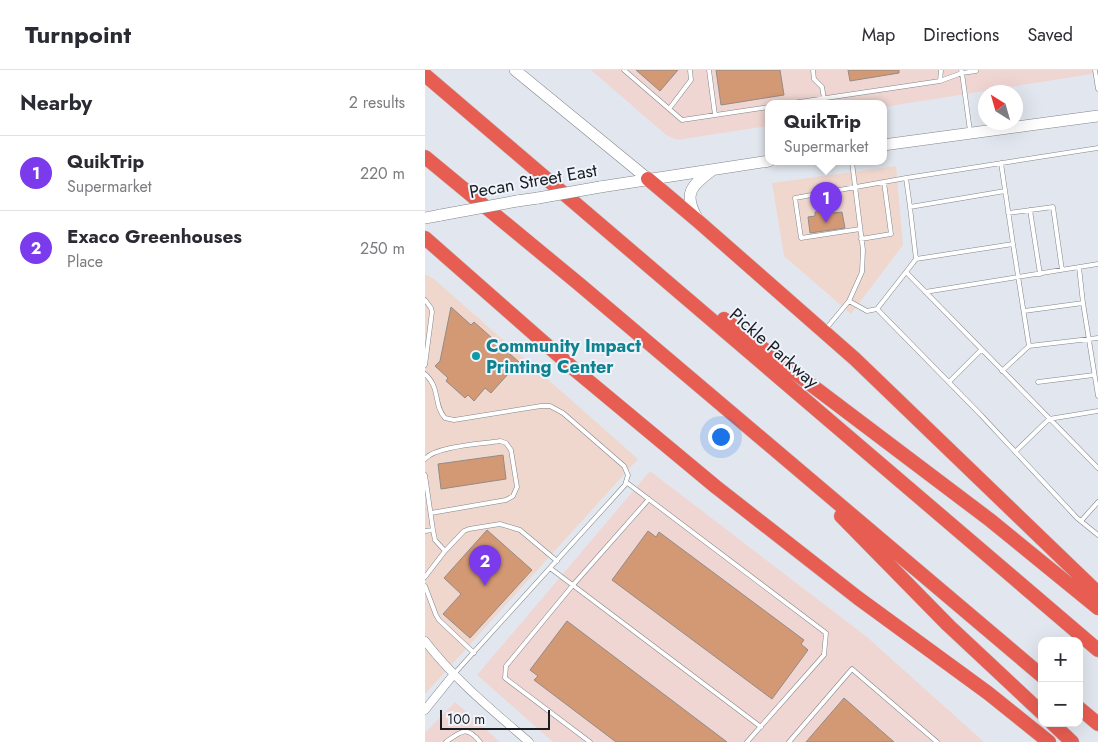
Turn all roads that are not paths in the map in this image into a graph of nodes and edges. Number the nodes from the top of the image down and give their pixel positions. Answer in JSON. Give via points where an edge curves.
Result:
{"nodes":[{"id":1,"x":515,"y":70,"type":"edge"},
{"id":2,"x":624,"y":70,"type":"edge"},
{"id":3,"x":690,"y":70,"type":"edge"},
{"id":4,"x":709,"y":70,"type":"edge"},
{"id":5,"x":813,"y":70,"type":"edge"},
{"id":6,"x":941,"y":70,"type":"edge"},
{"id":7,"x":976,"y":70,"type":"edge"},
{"id":8,"x":981,"y":70,"type":"edge"},
{"id":9,"x":1095,"y":70,"type":"edge"},
{"id":10,"x":961,"y":72,"type":"edge"},
{"id":11,"x":425,"y":75,"type":"edge"},
{"id":12,"x":940,"y":81,"type":"junction"},
{"id":13,"x":1098,"y":89,"type":"edge"},
{"id":14,"x":824,"y":98,"type":"junction"},
{"id":15,"x":812,"y":100,"type":"edge"},
{"id":16,"x":765,"y":108,"type":"edge"},
{"id":17,"x":669,"y":109,"type":"junction"},
{"id":18,"x":715,"y":115,"type":"junction"},
{"id":19,"x":1098,"y":116,"type":"edge"},
{"id":20,"x":970,"y":134,"type":"junction"},
{"id":21,"x":887,"y":144,"type":"edge"},
{"id":22,"x":1098,"y":148,"type":"edge"},
{"id":23,"x":425,"y":156,"type":"edge"},
{"id":24,"x":765,"y":162,"type":"edge"},
{"id":25,"x":1001,"y":163,"type":"junction"},
{"id":26,"x":852,"y":165,"type":"edge"},
{"id":27,"x":713,"y":170,"type":"junction"},
{"id":28,"x":906,"y":178,"type":"junction"},
{"id":29,"x":648,"y":179,"type":"junction"},
{"id":30,"x":883,"y":182,"type":"junction"},
{"id":31,"x":855,"y":187,"type":"junction"},
{"id":32,"x":1005,"y":191,"type":"junction"},
{"id":33,"x":862,"y":199,"type":"dead end"},
{"id":34,"x":857,"y":200,"type":"junction"},
{"id":35,"x":910,"y":207,"type":"junction"},
{"id":36,"x":1030,"y":210,"type":"junction"},
{"id":37,"x":864,"y":212,"type":"dead end"},
{"id":38,"x":858,"y":213,"type":"junction"},
{"id":39,"x":1008,"y":213,"type":"junction"},
{"id":40,"x":425,"y":218,"type":"edge"},
{"id":41,"x":699,"y":222,"type":"junction"},
{"id":42,"x":865,"y":222,"type":"dead end"},
{"id":43,"x":859,"y":223,"type":"junction"},
{"id":44,"x":860,"y":229,"type":"junction"},
{"id":45,"x":612,"y":234,"type":"junction"},
{"id":46,"x":425,"y":238,"type":"edge"},
{"id":47,"x":861,"y":239,"type":"junction"},
{"id":48,"x":1013,"y":244,"type":"junction"},
{"id":49,"x":916,"y":259,"type":"junction"},
{"id":50,"x":1098,"y":264,"type":"edge"},
{"id":51,"x":1079,"y":267,"type":"junction"},
{"id":52,"x":1062,"y":270,"type":"junction"},
{"id":53,"x":906,"y":272,"type":"junction"},
{"id":54,"x":1040,"y":274,"type":"junction"},
{"id":55,"x":1018,"y":277,"type":"junction"},
{"id":56,"x":925,"y":292,"type":"junction"},
{"id":57,"x":425,"y":300,"type":"edge"},
{"id":58,"x":849,"y":301,"type":"junction"},
{"id":59,"x":1083,"y":303,"type":"junction"},
{"id":60,"x":877,"y":309,"type":"junction"},
{"id":61,"x":1024,"y":311,"type":"junction"},
{"id":62,"x":824,"y":332,"type":"junction"},
{"id":63,"x":1098,"y":338,"type":"edge"},
{"id":64,"x":1088,"y":339,"type":"junction"},
{"id":65,"x":1029,"y":346,"type":"junction"},
{"id":66,"x":981,"y":350,"type":"junction"},
{"id":67,"x":425,"y":360,"type":"edge"},
{"id":68,"x":425,"y":365,"type":"edge"},
{"id":69,"x":1002,"y":371,"type":"junction"},
{"id":70,"x":425,"y":374,"type":"edge"},
{"id":71,"x":1094,"y":375,"type":"junction"},
{"id":72,"x":949,"y":382,"type":"junction"},
{"id":73,"x":1039,"y":382,"type":"dead end"},
{"id":74,"x":1098,"y":396,"type":"edge"},
{"id":75,"x":1098,"y":411,"type":"edge"},
{"id":76,"x":1049,"y":419,"type":"junction"},
{"id":77,"x":1015,"y":452,"type":"junction"},
{"id":78,"x":779,"y":453,"type":"junction"},
{"id":79,"x":425,"y":459,"type":"edge"},
{"id":80,"x":1098,"y":468,"type":"edge"},
{"id":81,"x":425,"y":475,"type":"edge"},
{"id":82,"x":626,"y":482,"type":"junction"},
{"id":83,"x":649,"y":499,"type":"junction"},
{"id":84,"x":1098,"y":502,"type":"edge"},
{"id":85,"x":431,"y":513,"type":"junction"},
{"id":86,"x":1081,"y":522,"type":"junction"},
{"id":87,"x":433,"y":530,"type":"junction"},
{"id":88,"x":425,"y":531,"type":"edge"},
{"id":89,"x":1098,"y":535,"type":"edge"},
{"id":90,"x":445,"y":551,"type":"junction"},
{"id":91,"x":557,"y":561,"type":"junction"},
{"id":92,"x":550,"y":568,"type":"junction"},
{"id":93,"x":425,"y":577,"type":"edge"},
{"id":94,"x":573,"y":585,"type":"junction"},
{"id":95,"x":425,"y":586,"type":"edge"},
{"id":96,"x":1098,"y":594,"type":"edge"},
{"id":97,"x":1098,"y":608,"type":"edge"},
{"id":98,"x":425,"y":640,"type":"edge"},
{"id":99,"x":1098,"y":650,"type":"edge"},
{"id":100,"x":474,"y":653,"type":"junction"},
{"id":101,"x":1038,"y":673,"type":"edge"},
{"id":102,"x":454,"y":674,"type":"junction"},
{"id":103,"x":425,"y":710,"type":"edge"},
{"id":104,"x":1038,"y":710,"type":"edge"},
{"id":105,"x":1083,"y":711,"type":"edge"},
{"id":106,"x":1098,"y":724,"type":"edge"},
{"id":107,"x":761,"y":727,"type":"junction"},
{"id":108,"x":1056,"y":727,"type":"edge"},
{"id":109,"x":446,"y":742,"type":"edge"},
{"id":110,"x":480,"y":742,"type":"edge"},
{"id":111,"x":529,"y":742,"type":"edge"},
{"id":112,"x":590,"y":742,"type":"edge"},
{"id":113,"x":747,"y":742,"type":"edge"},
{"id":114,"x":789,"y":742,"type":"edge"},
{"id":115,"x":937,"y":742,"type":"edge"},
{"id":116,"x":1049,"y":742,"type":"edge"},
{"id":117,"x":1072,"y":742,"type":"edge"}],
"edges":[{"from":1,"to":29,"type":"street"},
{"from":2,"to":17,"type":"lane"},
{"from":3,"to":17,"type":"lane","via":[[691,80]]},
{"from":4,"to":18,"type":"lane"},
{"from":5,"to":14,"type":"lane"},
{"from":6,"to":12,"type":"lane"},
{"from":7,"to":8,"type":"lane"},
{"from":7,"to":10,"type":"lane"},
{"from":9,"to":13,"type":"lane"},
{"from":10,"to":12,"type":"lane"},
{"from":10,"to":20,"type":"lane"},
{"from":11,"to":45,"type":"highway","name":"Pickle Parkway"},
{"from":12,"to":14,"type":"lane"},
{"from":14,"to":15,"type":"lane"},
{"from":16,"to":18,"type":"lane"},
{"from":17,"to":18,"type":"lane","via":[[682,120]]},
{"from":19,"to":20,"type":"street"},
{"from":20,"to":21,"type":"street"},
{"from":22,"to":25,"type":"lane"},
{"from":23,"to":78,"type":"highway"},
{"from":24,"to":27,"type":"street","name":"Pecan Street East"},
{"from":25,"to":28,"type":"lane"},
{"from":25,"to":32,"type":"lane"},
{"from":26,"to":31,"type":"lane"},
{"from":27,"to":29,"type":"street","name":"Pecan Street East"},
{"from":27,"to":41,"type":"street","via":[[691,189],[690,207]]},
{"from":28,"to":30,"type":"lane"},
{"from":28,"to":35,"type":"lane"},
{"from":29,"to":40,"type":"street","name":"Pecan Street East","bridge":true},
{"from":29,"to":41,"type":"highway"},
{"from":30,"to":31,"type":"lane"},
{"from":30,"to":47,"type":"lane","via":[[891,234]]},
{"from":31,"to":34,"type":"lane"},
{"from":31,"to":44,"type":"lane","via":[[795,198],[801,238]]},
{"from":32,"to":35,"type":"lane"},
{"from":32,"to":39,"type":"lane"},
{"from":33,"to":34,"type":"lane"},
{"from":34,"to":38,"type":"lane"},
{"from":35,"to":49,"type":"lane"},
{"from":36,"to":39,"type":"lane"},
{"from":36,"to":52,"type":"lane","via":[[1053,207]]},
{"from":36,"to":54,"type":"lane"},
{"from":37,"to":38,"type":"lane"},
{"from":38,"to":43,"type":"lane"},
{"from":39,"to":48,"type":"lane"},
{"from":41,"to":62,"type":"highway"},
{"from":42,"to":43,"type":"lane"},
{"from":43,"to":44,"type":"lane"},
{"from":44,"to":47,"type":"lane"},
{"from":45,"to":97,"type":"highway","via":[[990,520]]},
{"from":45,"to":99,"type":"highway","name":"Pickle Parkway"},
{"from":46,"to":116,"type":"highway","via":[[573,369],[716,487]]},
{"from":47,"to":58,"type":"lane","via":[[862,272]]},
{"from":48,"to":49,"type":"lane"},
{"from":48,"to":55,"type":"lane"},
{"from":49,"to":53,"type":"lane"},
{"from":50,"to":51,"type":"lane"},
{"from":51,"to":52,"type":"lane"},
{"from":51,"to":59,"type":"lane"},
{"from":52,"to":54,"type":"lane"},
{"from":53,"to":56,"type":"lane"},
{"from":53,"to":60,"type":"lane"},
{"from":54,"to":55,"type":"lane"},
{"from":55,"to":56,"type":"lane"},
{"from":55,"to":61,"type":"lane"},
{"from":56,"to":66,"type":"lane"},
{"from":57,"to":67,"type":"lane","via":[[432,312]]},
{"from":58,"to":60,"type":"lane","via":[[867,311]]},
{"from":58,"to":62,"type":"lane"},
{"from":59,"to":61,"type":"lane"},
{"from":59,"to":64,"type":"lane"},
{"from":60,"to":72,"type":"lane"},
{"from":61,"to":65,"type":"lane"},
{"from":62,"to":96,"type":"highway"},
{"from":63,"to":64,"type":"lane"},
{"from":64,"to":65,"type":"lane"},
{"from":64,"to":71,"type":"lane"},
{"from":65,"to":69,"type":"lane"},
{"from":66,"to":69,"type":"lane"},
{"from":66,"to":72,"type":"lane"},
{"from":67,"to":68,"type":"lane"},
{"from":69,"to":76,"type":"lane"},
{"from":70,"to":82,"type":"lane","via":[[434,385],[442,415],[449,420],[541,406],[556,408],[624,466],[629,475]]},
{"from":71,"to":73,"type":"lane"},
{"from":71,"to":74,"type":"lane"},
{"from":72,"to":77,"type":"lane"},
{"from":75,"to":76,"type":"lane"},
{"from":76,"to":77,"type":"lane"},
{"from":76,"to":80,"type":"lane"},
{"from":77,"to":86,"type":"lane"},
{"from":78,"to":101,"type":"highway"},
{"from":78,"to":104,"type":"highway","via":[[948,625]]},
{"from":79,"to":85,"type":"lane","via":[[437,451],[500,441],[511,450],[517,487],[513,496],[506,500]]},
{"from":81,"to":85,"type":"lane"},
{"from":82,"to":83,"type":"lane"},
{"from":82,"to":91,"type":"lane"},
{"from":83,"to":94,"type":"lane"},
{"from":83,"to":107,"type":"lane","via":[[826,633],[825,655]]},
{"from":84,"to":86,"type":"lane"},
{"from":85,"to":87,"type":"lane"},
{"from":86,"to":89,"type":"lane"},
{"from":87,"to":88,"type":"lane"},
{"from":87,"to":90,"type":"lane","via":[[435,540]]},
{"from":90,"to":91,"type":"lane","via":[[464,531],[500,524],[520,530]]},
{"from":90,"to":93,"type":"lane"},
{"from":91,"to":92,"type":"lane"},
{"from":92,"to":94,"type":"lane"},
{"from":92,"to":100,"type":"lane"},
{"from":94,"to":107,"type":"lane"},
{"from":94,"to":112,"type":"lane","via":[[506,666],[505,678]]},
{"from":95,"to":100,"type":"lane","via":[[439,620]]},
{"from":98,"to":102,"type":"street"},
{"from":100,"to":102,"type":"lane"},
{"from":102,"to":103,"type":"street"},
{"from":102,"to":111,"type":"street"},
{"from":105,"to":106,"type":"highway"},
{"from":107,"to":113,"type":"lane"},
{"from":108,"to":117,"type":"highway"},
{"from":109,"to":110,"type":"lane","via":[[459,732],[467,731]]},
{"from":114,"to":115,"type":"lane","via":[[852,669]]}]}
